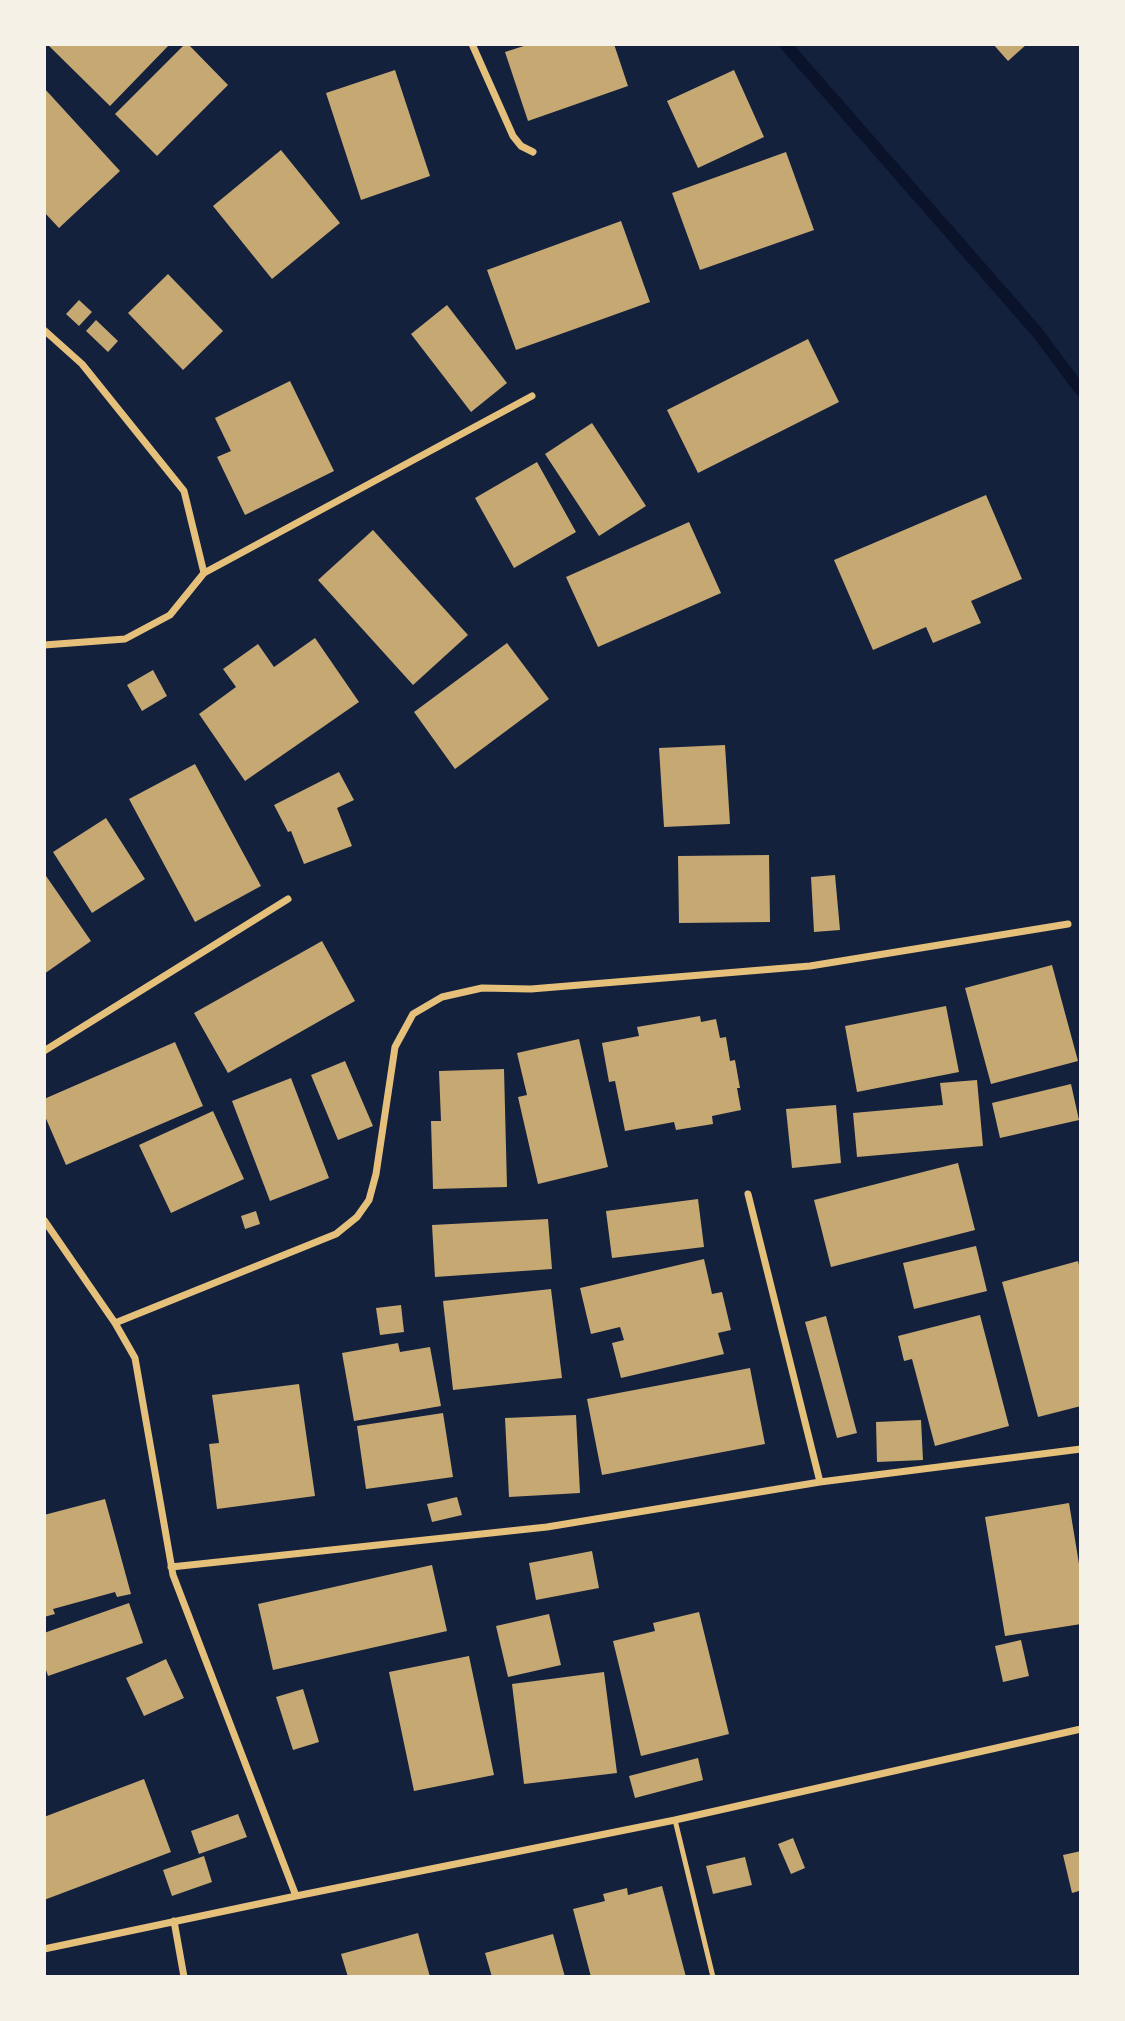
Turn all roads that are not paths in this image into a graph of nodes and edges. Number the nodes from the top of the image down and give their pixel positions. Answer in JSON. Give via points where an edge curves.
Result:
{"nodes":[{"id":1,"x":472,"y":44,"type":"edge"},
{"id":2,"x":533,"y":152,"type":"dead end"},
{"id":3,"x":44,"y":330,"type":"edge"},
{"id":4,"x":532,"y":396,"type":"dead end"},
{"id":5,"x":204,"y":573,"type":"junction"},
{"id":6,"x":44,"y":645,"type":"edge"},
{"id":7,"x":288,"y":899,"type":"dead end"},
{"id":8,"x":1068,"y":924,"type":"dead end"},
{"id":9,"x":44,"y":1051,"type":"edge"},
{"id":10,"x":748,"y":1194,"type":"dead end"},
{"id":11,"x":44,"y":1220,"type":"edge"},
{"id":12,"x":115,"y":1323,"type":"junction"},
{"id":13,"x":1081,"y":1449,"type":"edge"},
{"id":14,"x":820,"y":1482,"type":"junction"},
{"id":15,"x":171,"y":1567,"type":"junction"},
{"id":16,"x":1081,"y":1729,"type":"edge"},
{"id":17,"x":675,"y":1821,"type":"junction"},
{"id":18,"x":296,"y":1896,"type":"junction"},
{"id":19,"x":174,"y":1921,"type":"junction"},
{"id":20,"x":44,"y":1950,"type":"edge"},
{"id":21,"x":184,"y":1977,"type":"edge"},
{"id":22,"x":713,"y":1977,"type":"edge"}],
"edges":[{"from":1,"to":2,"type":"street","via":[[513,136]]},
{"from":3,"to":5,"type":"street","via":[[82,364],[184,491]]},
{"from":4,"to":5,"type":"street"},
{"from":5,"to":6,"type":"street","via":[[170,615],[125,639]]},
{"from":7,"to":9,"type":"street"},
{"from":8,"to":12,"type":"street","via":[[810,966],[531,989],[482,988],[442,997],[413,1014],[395,1047],[376,1174],[369,1200],[357,1217],[336,1234]]},
{"from":10,"to":14,"type":"street"},
{"from":11,"to":12,"type":"street"},
{"from":12,"to":15,"type":"street","via":[[135,1358]]},
{"from":13,"to":14,"type":"street"},
{"from":14,"to":15,"type":"street","via":[[547,1527]]},
{"from":15,"to":18,"type":"street"},
{"from":16,"to":17,"type":"street"},
{"from":17,"to":18,"type":"street"},
{"from":17,"to":22,"type":"lane"},
{"from":18,"to":19,"type":"street"},
{"from":19,"to":20,"type":"street"},
{"from":19,"to":21,"type":"street"}]}
